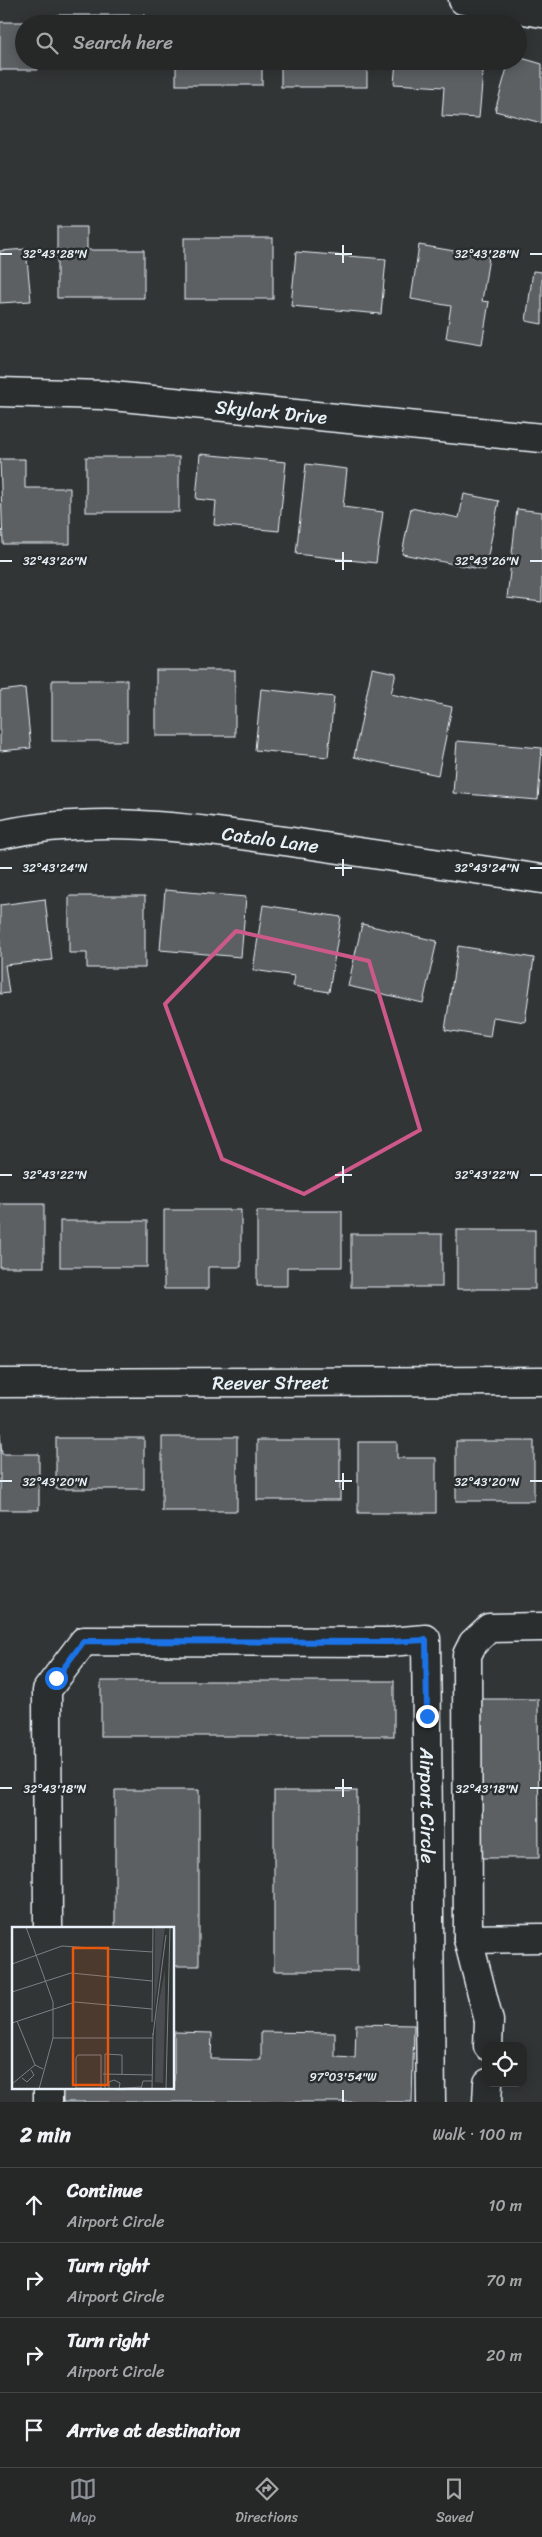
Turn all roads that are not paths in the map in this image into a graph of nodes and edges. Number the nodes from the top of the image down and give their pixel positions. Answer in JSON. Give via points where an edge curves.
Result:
{"nodes":[{"id":1,"x":463,"y":0,"type":"edge"},
{"id":2,"x":542,"y":13,"type":"edge"},
{"id":3,"x":0,"y":392,"type":"edge"},
{"id":4,"x":542,"y":438,"type":"edge"},
{"id":5,"x":0,"y":835,"type":"edge"},
{"id":6,"x":542,"y":879,"type":"edge"},
{"id":7,"x":542,"y":1381,"type":"edge"},
{"id":8,"x":0,"y":1383,"type":"edge"},
{"id":9,"x":542,"y":1627,"type":"edge"},
{"id":10,"x":48,"y":1927,"type":"edge"},
{"id":11,"x":542,"y":1938,"type":"edge"},
{"id":12,"x":468,"y":1939,"type":"junction"},
{"id":13,"x":488,"y":2042,"type":"edge"},
{"id":14,"x":488,"y":2087,"type":"edge"},
{"id":15,"x":431,"y":2102,"type":"edge"},
{"id":16,"x":487,"y":2102,"type":"edge"}],
"edges":[{"from":1,"to":2,"type":"street"},
{"from":3,"to":4,"type":"street","name":"Skylark Drive","via":[[102,395]]},
{"from":5,"to":6,"type":"street","name":"Catalo Lane","via":[[38,826],[183,826]]},
{"from":7,"to":8,"type":"street","name":"Reever Street"},
{"from":9,"to":12,"type":"street","name":"Airport Circle","via":[[489,1628],[473,1643],[468,1656]]},
{"from":10,"to":15,"type":"street","name":"Airport Circle","via":[[47,1690],[84,1641],[426,1640]]},
{"from":11,"to":12,"type":"street"},
{"from":12,"to":13,"type":"street","name":"Airport Circle","via":[[489,2020]]},
{"from":14,"to":16,"type":"street"}]}
